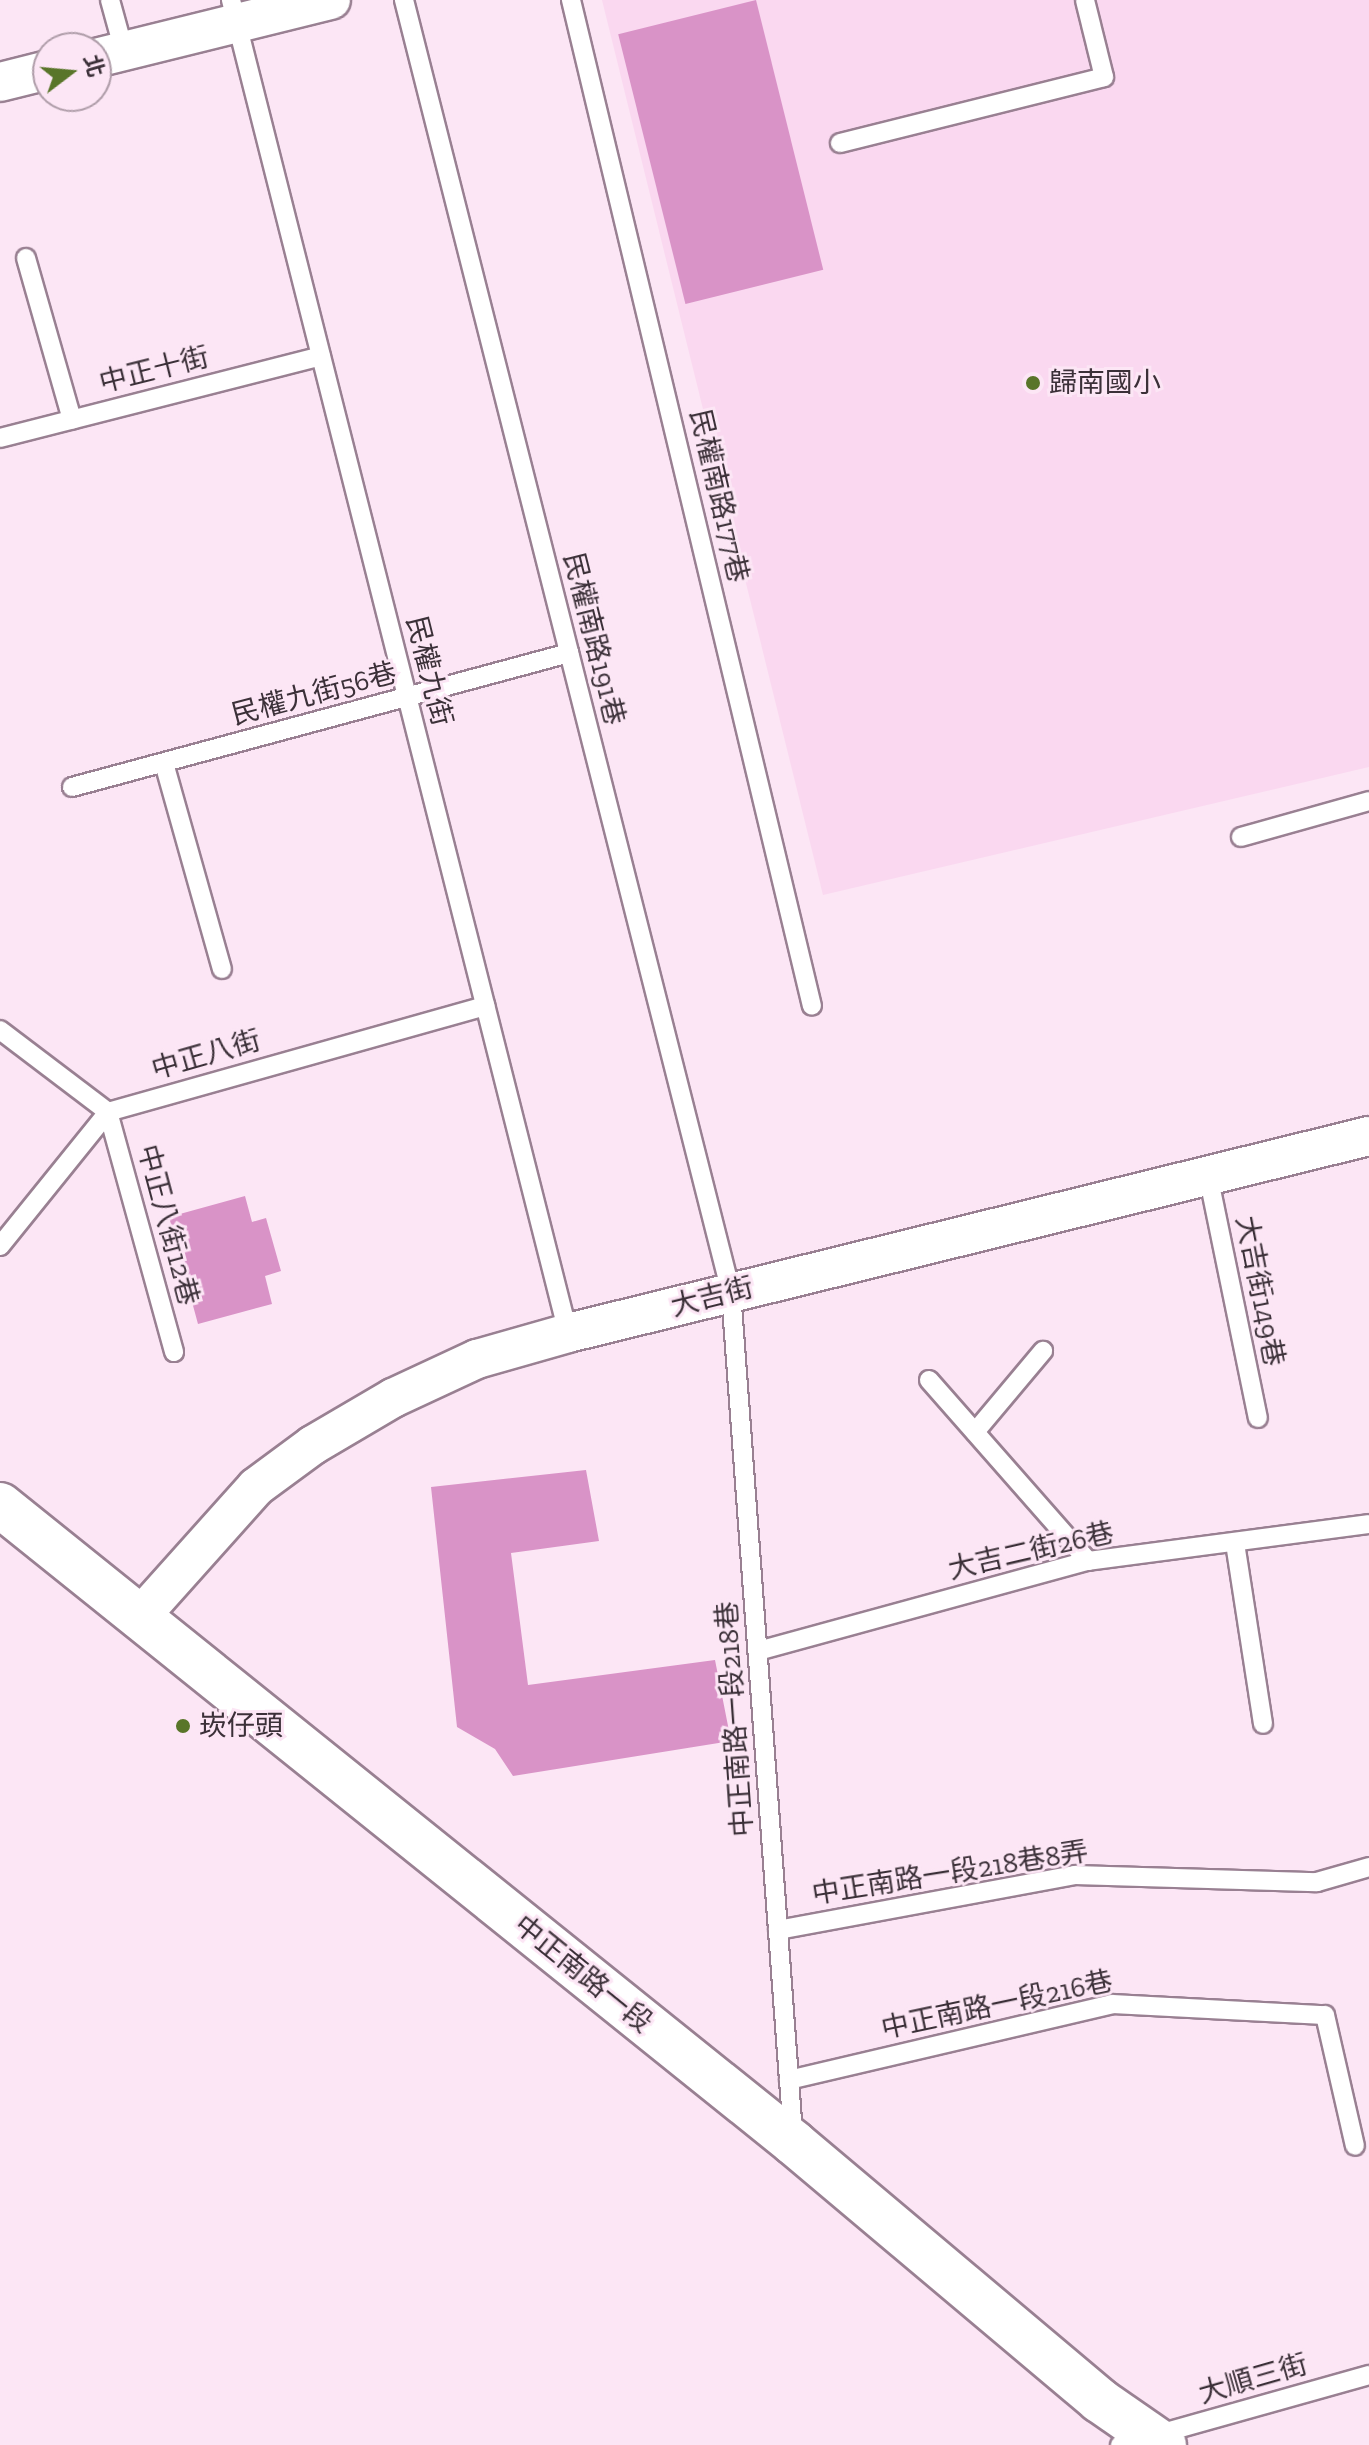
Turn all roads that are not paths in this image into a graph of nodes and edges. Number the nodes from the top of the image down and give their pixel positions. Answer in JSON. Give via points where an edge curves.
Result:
{"nodes":[{"id":1,"x":110,"y":0,"type":"edge"},
{"id":2,"x":331,"y":0,"type":"edge"},
{"id":3,"x":404,"y":0,"type":"edge"},
{"id":4,"x":571,"y":0,"type":"edge"},
{"id":5,"x":1085,"y":0,"type":"edge"},
{"id":6,"x":234,"y":12,"type":"edge"},
{"id":7,"x":110,"y":32,"type":"edge"},
{"id":8,"x":112,"y":54,"type":"edge"},
{"id":9,"x":32,"y":74,"type":"edge"},
{"id":10,"x":0,"y":82,"type":"edge"},
{"id":11,"x":840,"y":143,"type":"dead end"},
{"id":12,"x":26,"y":258,"type":"dead end"},
{"id":13,"x":321,"y":356,"type":"junction"},
{"id":14,"x":72,"y":420,"type":"junction"},
{"id":15,"x":0,"y":438,"type":"edge"},
{"id":16,"x":569,"y":653,"type":"junction"},
{"id":17,"x":408,"y":699,"type":"junction"},
{"id":18,"x":164,"y":763,"type":"junction"},
{"id":19,"x":72,"y":787,"type":"dead end"},
{"id":20,"x":1369,"y":801,"type":"edge"},
{"id":21,"x":1241,"y":837,"type":"dead end"},
{"id":22,"x":222,"y":969,"type":"dead end"},
{"id":23,"x":485,"y":1006,"type":"junction"},
{"id":24,"x":812,"y":1006,"type":"dead end"},
{"id":25,"x":0,"y":1030,"type":"edge"},
{"id":26,"x":108,"y":1112,"type":"junction"},
{"id":27,"x":1369,"y":1136,"type":"edge"},
{"id":28,"x":1208,"y":1175,"type":"junction"},
{"id":29,"x":0,"y":1246,"type":"edge"},
{"id":30,"x":731,"y":1292,"type":"junction"},
{"id":31,"x":568,"y":1333,"type":"junction"},
{"id":32,"x":1043,"y":1351,"type":"dead end"},
{"id":33,"x":174,"y":1352,"type":"dead end"},
{"id":34,"x":929,"y":1380,"type":"dead end"},
{"id":35,"x":1258,"y":1418,"type":"dead end"},
{"id":36,"x":975,"y":1432,"type":"junction"},
{"id":37,"x":0,"y":1505,"type":"edge"},
{"id":38,"x":1369,"y":1524,"type":"edge"},
{"id":39,"x":1235,"y":1543,"type":"junction"},
{"id":40,"x":1088,"y":1561,"type":"junction"},
{"id":41,"x":138,"y":1619,"type":"junction"},
{"id":42,"x":758,"y":1651,"type":"junction"},
{"id":43,"x":1263,"y":1724,"type":"dead end"},
{"id":44,"x":1369,"y":1867,"type":"edge"},
{"id":45,"x":778,"y":1930,"type":"junction"},
{"id":46,"x":789,"y":2080,"type":"junction"},
{"id":47,"x":794,"y":2143,"type":"junction"},
{"id":48,"x":1355,"y":2146,"type":"dead end"},
{"id":49,"x":1369,"y":2375,"type":"edge"},
{"id":50,"x":1145,"y":2442,"type":"edge"}],
"edges":[{"from":1,"to":7,"type":"lane"},
{"from":2,"to":6,"type":"street"},
{"from":3,"to":16,"type":"lane","name":"民權南路191巷"},
{"from":4,"to":24,"type":"lane","name":"民權南路177巷"},
{"from":5,"to":11,"type":"lane","via":[[1104,77]]},
{"from":6,"to":8,"type":"street"},
{"from":6,"to":13,"type":"lane","name":"民權九街"},
{"from":9,"to":10,"type":"street"},
{"from":12,"to":14,"type":"lane"},
{"from":13,"to":14,"type":"lane","name":"中正十街"},
{"from":13,"to":17,"type":"lane","name":"民權九街"},
{"from":14,"to":15,"type":"lane","name":"中正十街"},
{"from":16,"to":17,"type":"lane","name":"民權九街56巷"},
{"from":16,"to":30,"type":"lane","name":"民權南路191巷"},
{"from":17,"to":18,"type":"lane","name":"民權九街56巷"},
{"from":17,"to":23,"type":"lane","name":"民權九街"},
{"from":18,"to":19,"type":"lane","name":"民權九街56巷"},
{"from":18,"to":22,"type":"lane"},
{"from":20,"to":21,"type":"lane"},
{"from":23,"to":26,"type":"lane","name":"中正八街"},
{"from":23,"to":31,"type":"lane","name":"民權九街"},
{"from":25,"to":26,"type":"lane"},
{"from":26,"to":29,"type":"lane"},
{"from":26,"to":33,"type":"lane","name":"中正八街12巷"},
{"from":27,"to":28,"type":"street","name":"大吉街"},
{"from":28,"to":30,"type":"street","name":"大吉街"},
{"from":28,"to":35,"type":"lane","name":"大吉街149巷"},
{"from":30,"to":31,"type":"street","name":"大吉街"},
{"from":30,"to":42,"type":"lane","name":"中正南路一段218巷"},
{"from":31,"to":41,"type":"street","name":"大吉街","via":[[477,1359],[393,1398],[313,1445],[256,1487]]},
{"from":32,"to":36,"type":"lane"},
{"from":34,"to":36,"type":"lane"},
{"from":36,"to":40,"type":"lane"},
{"from":37,"to":41,"type":"street","name":"中正南路一段"},
{"from":38,"to":39,"type":"lane","name":"大吉二街26巷"},
{"from":39,"to":40,"type":"lane","name":"大吉二街26巷"},
{"from":39,"to":43,"type":"lane"},
{"from":40,"to":42,"type":"lane","name":"大吉二街26巷"},
{"from":41,"to":47,"type":"street","name":"中正南路一段"},
{"from":42,"to":45,"type":"lane","name":"中正南路一段218巷"},
{"from":44,"to":45,"type":"lane","name":"中正南路一段218巷8弄","via":[[1317,1882],[1075,1875]]},
{"from":45,"to":46,"type":"lane","name":"中正南路一段218巷"},
{"from":46,"to":47,"type":"lane","name":"中正南路一段218巷"},
{"from":46,"to":48,"type":"lane","name":"中正南路一段216巷","via":[[1112,2004],[1325,2015]]},
{"from":47,"to":50,"type":"street","name":"中正南路一段"},
{"from":49,"to":50,"type":"lane","name":"大順三街"}]}
